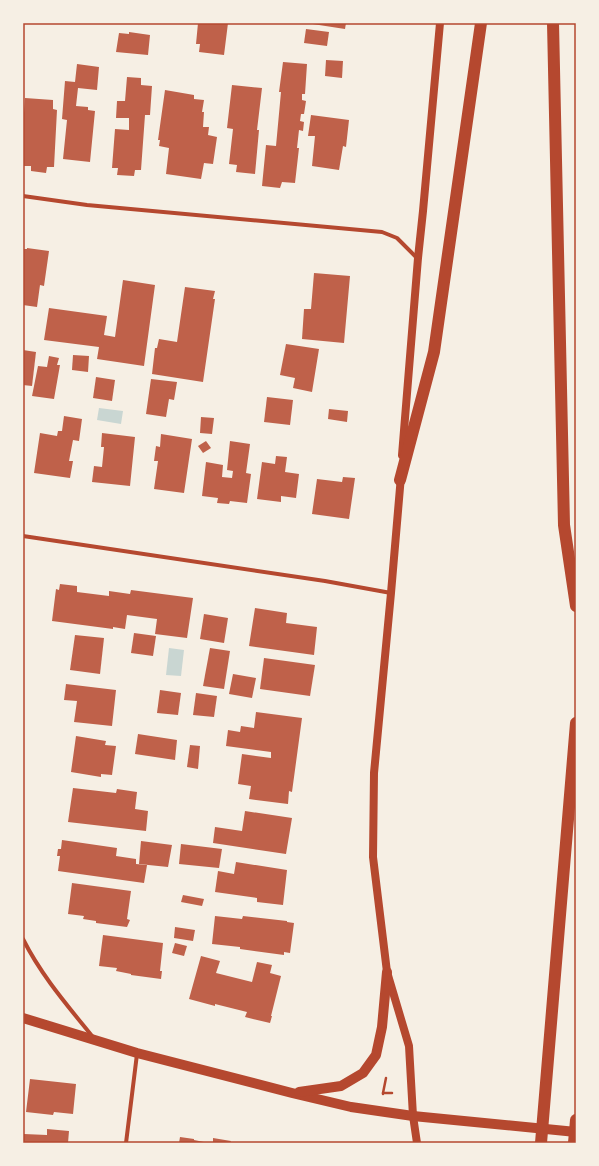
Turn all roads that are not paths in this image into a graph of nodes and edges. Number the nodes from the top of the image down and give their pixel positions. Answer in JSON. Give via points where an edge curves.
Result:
{"nodes":[{"id":1,"x":440,"y":23,"type":"edge"},
{"id":2,"x":481,"y":23,"type":"edge"},
{"id":3,"x":553,"y":23,"type":"edge"},
{"id":4,"x":23,"y":196,"type":"edge"},
{"id":5,"x":418,"y":258,"type":"junction"},
{"id":6,"x":400,"y":480,"type":"junction"},
{"id":7,"x":23,"y":536,"type":"edge"},
{"id":8,"x":391,"y":593,"type":"junction"},
{"id":9,"x":576,"y":606,"type":"edge"},
{"id":10,"x":576,"y":722,"type":"edge"},
{"id":11,"x":23,"y":939,"type":"edge"},
{"id":12,"x":387,"y":972,"type":"junction"},
{"id":13,"x":23,"y":1018,"type":"edge"},
{"id":14,"x":95,"y":1040,"type":"junction"},
{"id":15,"x":137,"y":1054,"type":"junction"},
{"id":16,"x":292,"y":1093,"type":"junction"},
{"id":17,"x":413,"y":1116,"type":"junction"},
{"id":18,"x":576,"y":1120,"type":"edge"},
{"id":19,"x":576,"y":1132,"type":"edge"},
{"id":20,"x":126,"y":1143,"type":"edge"},
{"id":21,"x":417,"y":1143,"type":"edge"},
{"id":22,"x":541,"y":1143,"type":"edge"},
{"id":23,"x":574,"y":1143,"type":"edge"}],
"edges":[{"from":1,"to":5,"type":"main road"},
{"from":2,"to":6,"type":"highway","via":[[434,352]]},
{"from":3,"to":9,"type":"highway","via":[[564,525]]},
{"from":4,"to":5,"type":"street","via":[[87,205],[382,232],[397,238]]},
{"from":5,"to":6,"type":"main road"},
{"from":6,"to":8,"type":"main road"},
{"from":7,"to":8,"type":"street"},
{"from":8,"to":12,"type":"main road","via":[[374,773],[373,819],[373,858]]},
{"from":10,"to":22,"type":"highway"},
{"from":11,"to":14,"type":"street","via":[[54,990]]},
{"from":12,"to":16,"type":"main road","via":[[382,1027],[376,1055],[363,1073],[342,1086]]},
{"from":12,"to":17,"type":"main road","via":[[409,1046]]},
{"from":13,"to":14,"type":"main road"},
{"from":14,"to":15,"type":"main road"},
{"from":15,"to":16,"type":"main road"},
{"from":15,"to":20,"type":"street"},
{"from":16,"to":17,"type":"main road","via":[[350,1107]]},
{"from":17,"to":19,"type":"main road"},
{"from":17,"to":21,"type":"main road"},
{"from":18,"to":23,"type":"highway"}]}
